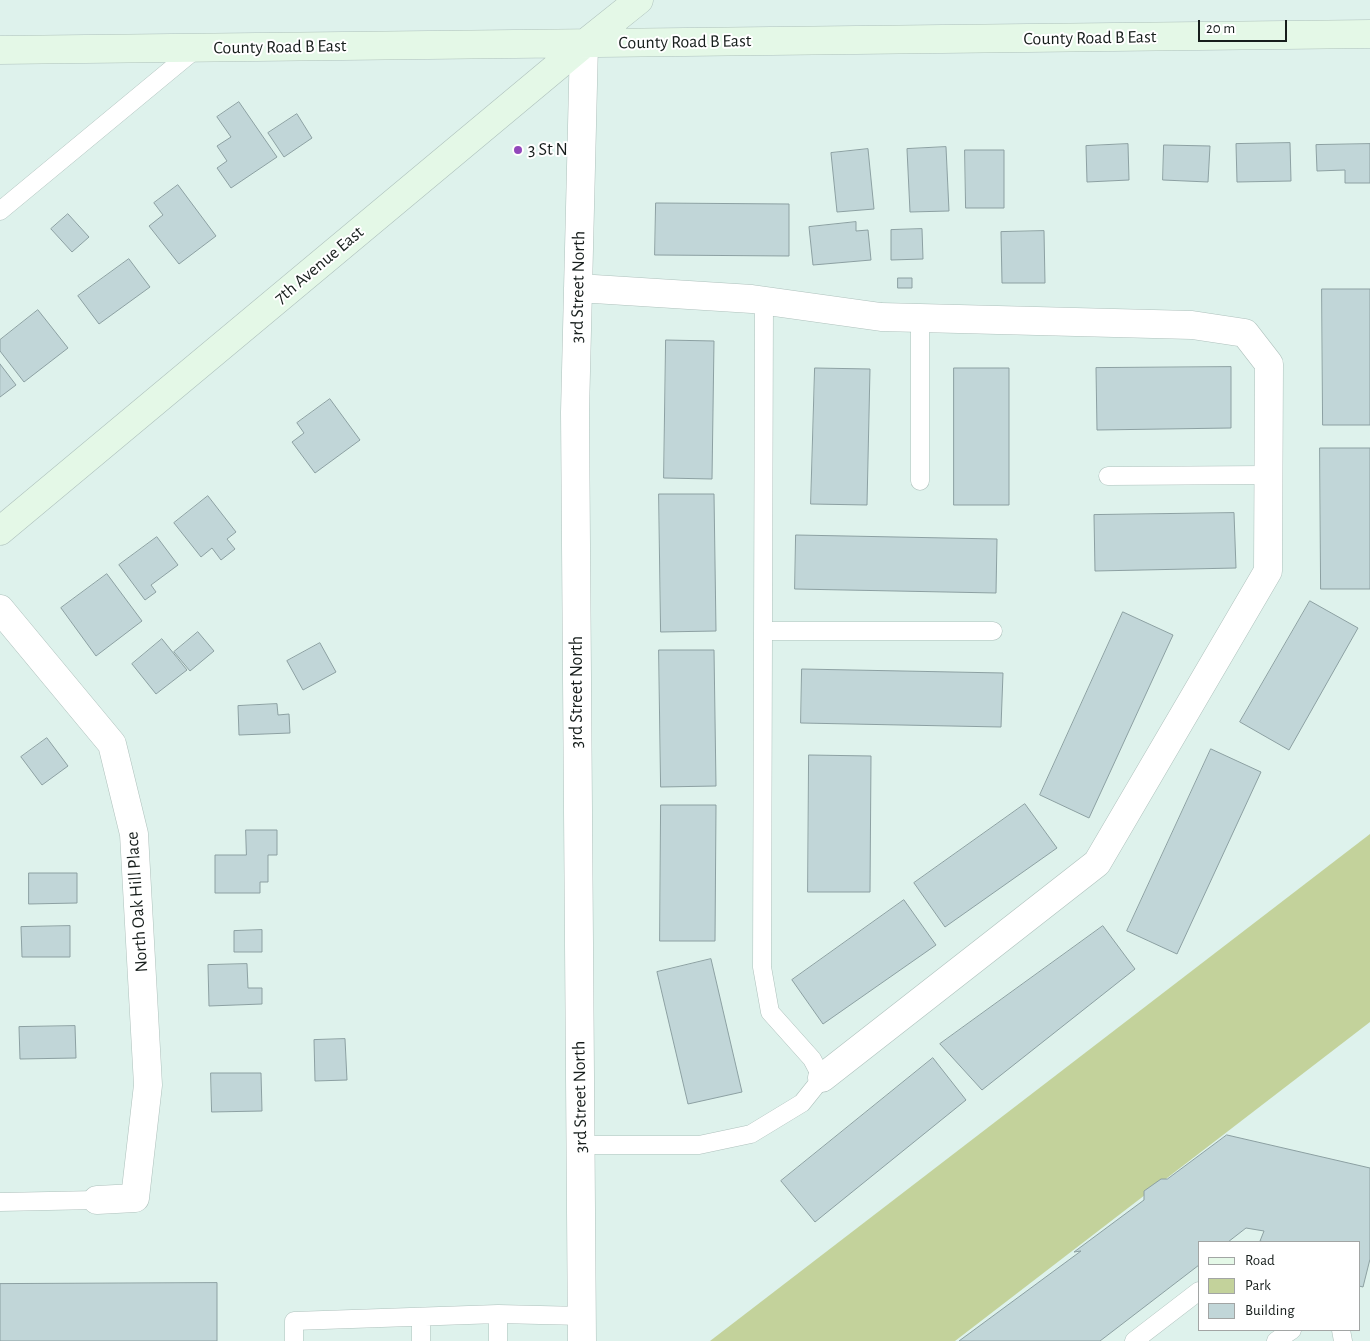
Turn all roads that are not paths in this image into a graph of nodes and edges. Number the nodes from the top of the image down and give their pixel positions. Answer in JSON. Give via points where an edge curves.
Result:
{"nodes":[{"id":1,"x":639,"y":0,"type":"edge"},
{"id":2,"x":1370,"y":34,"type":"edge"},
{"id":3,"x":584,"y":44,"type":"junction"},
{"id":4,"x":197,"y":48,"type":"junction"},
{"id":5,"x":0,"y":50,"type":"edge"},
{"id":6,"x":0,"y":211,"type":"edge"},
{"id":7,"x":578,"y":288,"type":"junction"},
{"id":8,"x":764,"y":301,"type":"junction"},
{"id":9,"x":920,"y":318,"type":"junction"},
{"id":10,"x":1268,"y":475,"type":"junction"},
{"id":11,"x":1108,"y":476,"type":"dead end"},
{"id":12,"x":920,"y":481,"type":"dead end"},
{"id":13,"x":0,"y":531,"type":"edge"},
{"id":14,"x":0,"y":609,"type":"edge"},
{"id":15,"x":763,"y":631,"type":"junction"},
{"id":16,"x":994,"y":631,"type":"dead end"},
{"id":17,"x":822,"y":1078,"type":"junction"},
{"id":18,"x":580,"y":1145,"type":"junction"},
{"id":19,"x":97,"y":1200,"type":"joint"},
{"id":20,"x":0,"y":1202,"type":"edge"},
{"id":21,"x":1198,"y":1292,"type":"edge"},
{"id":22,"x":498,"y":1314,"type":"junction"},
{"id":23,"x":421,"y":1317,"type":"junction"},
{"id":24,"x":582,"y":1329,"type":"edge"},
{"id":25,"x":1291,"y":1331,"type":"edge"},
{"id":26,"x":294,"y":1341,"type":"edge"},
{"id":27,"x":421,"y":1341,"type":"edge"},
{"id":28,"x":498,"y":1341,"type":"edge"},
{"id":29,"x":1134,"y":1341,"type":"edge"},
{"id":30,"x":1276,"y":1341,"type":"edge"}],
"edges":[{"from":1,"to":3,"type":"street","name":"7th Avenue East"},
{"from":2,"to":3,"type":"street","name":"County Road B East"},
{"from":3,"to":4,"type":"street","name":"County Road B East"},
{"from":3,"to":7,"type":"street","name":"3rd Street North"},
{"from":3,"to":13,"type":"street","name":"7th Avenue East"},
{"from":4,"to":5,"type":"street","name":"County Road B East"},
{"from":4,"to":6,"type":"lane"},
{"from":7,"to":8,"type":"street"},
{"from":7,"to":18,"type":"street","name":"3rd Street North","via":[[575,412]]},
{"from":8,"to":9,"type":"street","via":[[881,317]]},
{"from":8,"to":15,"type":"lane"},
{"from":9,"to":10,"type":"street","via":[[1192,325],[1245,333],[1269,364]]},
{"from":9,"to":12,"type":"lane"},
{"from":10,"to":11,"type":"lane"},
{"from":10,"to":17,"type":"street","via":[[1268,570],[1097,863]]},
{"from":14,"to":19,"type":"street","name":"North Oak Hill Place","via":[[112,744],[134,834],[148,1085],[135,1198]]},
{"from":15,"to":16,"type":"lane"},
{"from":15,"to":17,"type":"lane","via":[[762,967],[770,1012],[812,1059]]},
{"from":17,"to":18,"type":"lane","via":[[802,1104],[751,1134],[700,1145]]},
{"from":18,"to":24,"type":"street","name":"3rd Street North"},
{"from":19,"to":20,"type":"lane"},
{"from":21,"to":29,"type":"lane"},
{"from":22,"to":23,"type":"lane"},
{"from":22,"to":24,"type":"lane"},
{"from":22,"to":28,"type":"lane"},
{"from":23,"to":26,"type":"lane","via":[[294,1321]]},
{"from":23,"to":27,"type":"lane"},
{"from":25,"to":30,"type":"lane"}]}
